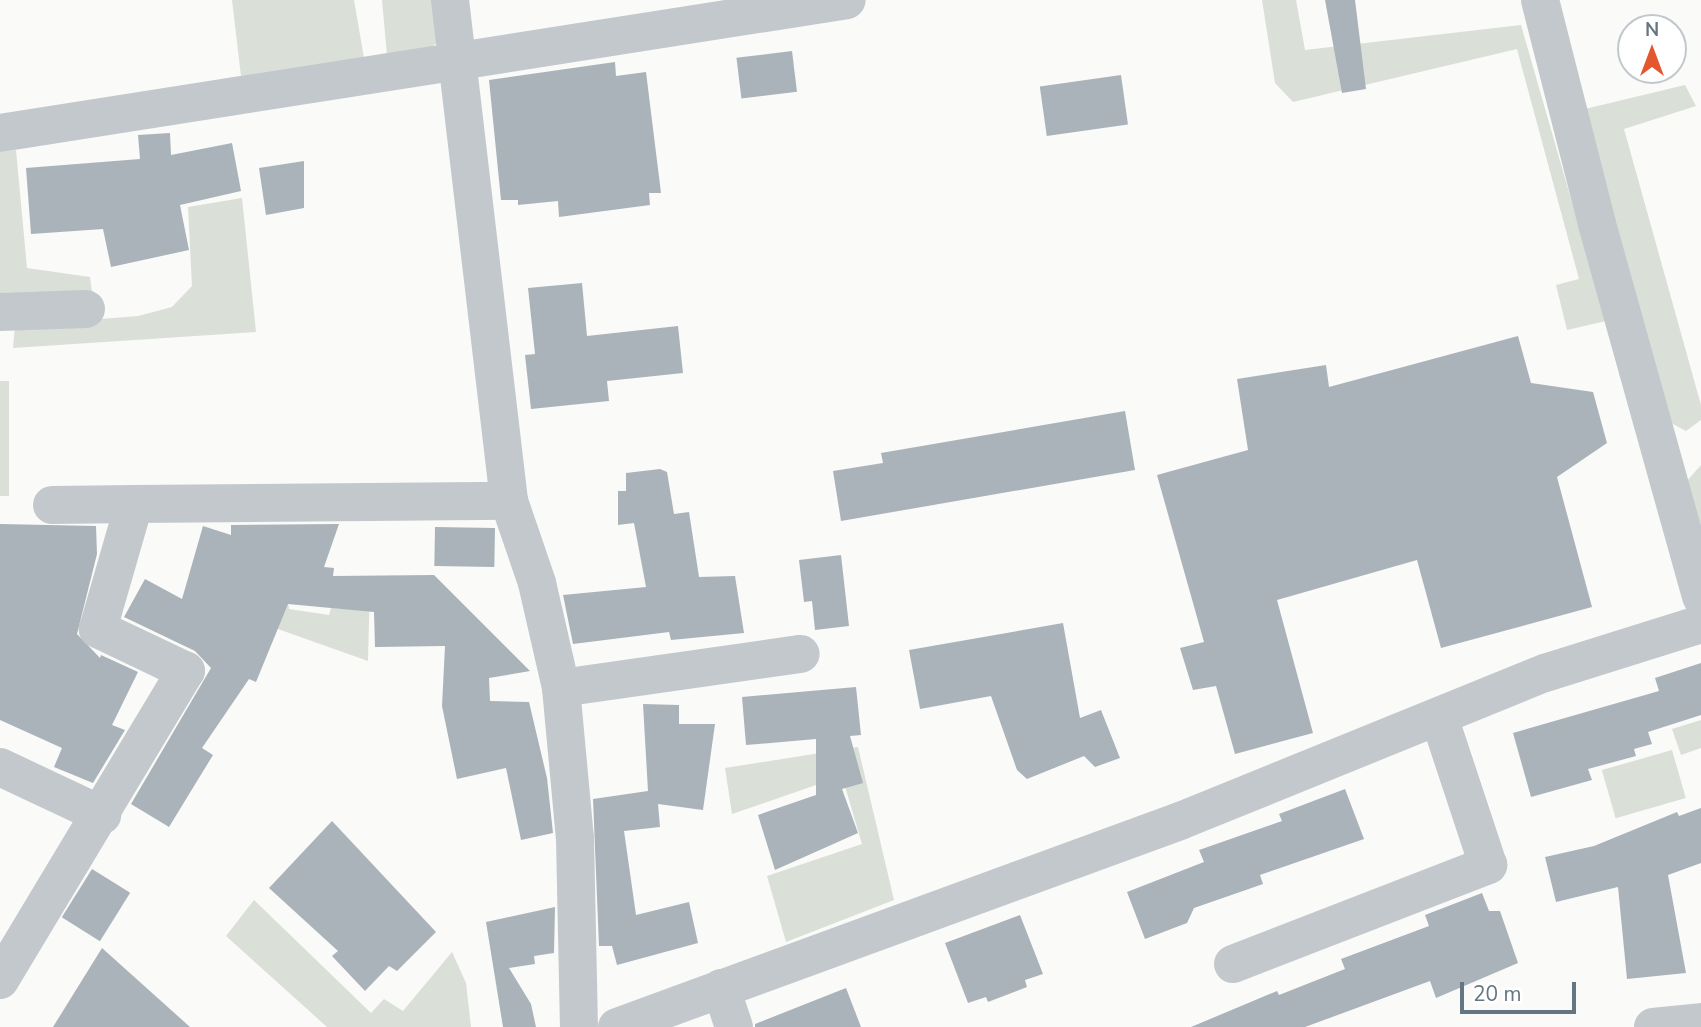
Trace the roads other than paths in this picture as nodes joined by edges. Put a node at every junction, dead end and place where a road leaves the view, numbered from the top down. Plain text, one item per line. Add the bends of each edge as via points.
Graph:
1 (450, 0) edge
2 (846, 0) edge
3 (1540, 0) edge
4 (456, 60) junction
5 (0, 133) edge
6 (86, 309) dead end
7 (0, 312) edge
8 (509, 501) junction
9 (134, 504) junction
10 (52, 505) dead end
11 (1701, 597) edge
12 (1701, 624) edge
13 (801, 654) dead end
14 (561, 688) junction
15 (1439, 717) junction
16 (0, 767) edge
17 (102, 815) junction
18 (1233, 964) dead end
19 (0, 980) edge
20 (720, 988) junction
21 (1701, 1022) edge
22 (579, 1027) edge
23 (617, 1027) edge
24 (734, 1027) edge
25 (1653, 1027) edge

1 - 4 street
2 - 4 street
3 - 11 street
4 - 5 street
4 - 8 street
6 - 7 street
8 - 9 street
8 - 14 street via 537,583
9 - 10 street
9 - 17 street via 99,629 186,671
12 - 15 street via 1545,673
13 - 14 street
14 - 22 street via 575,838
15 - 18 street via 1488,865
15 - 20 street via 1180,821
16 - 17 street
17 - 19 street
20 - 23 street
20 - 24 street
21 - 25 street

